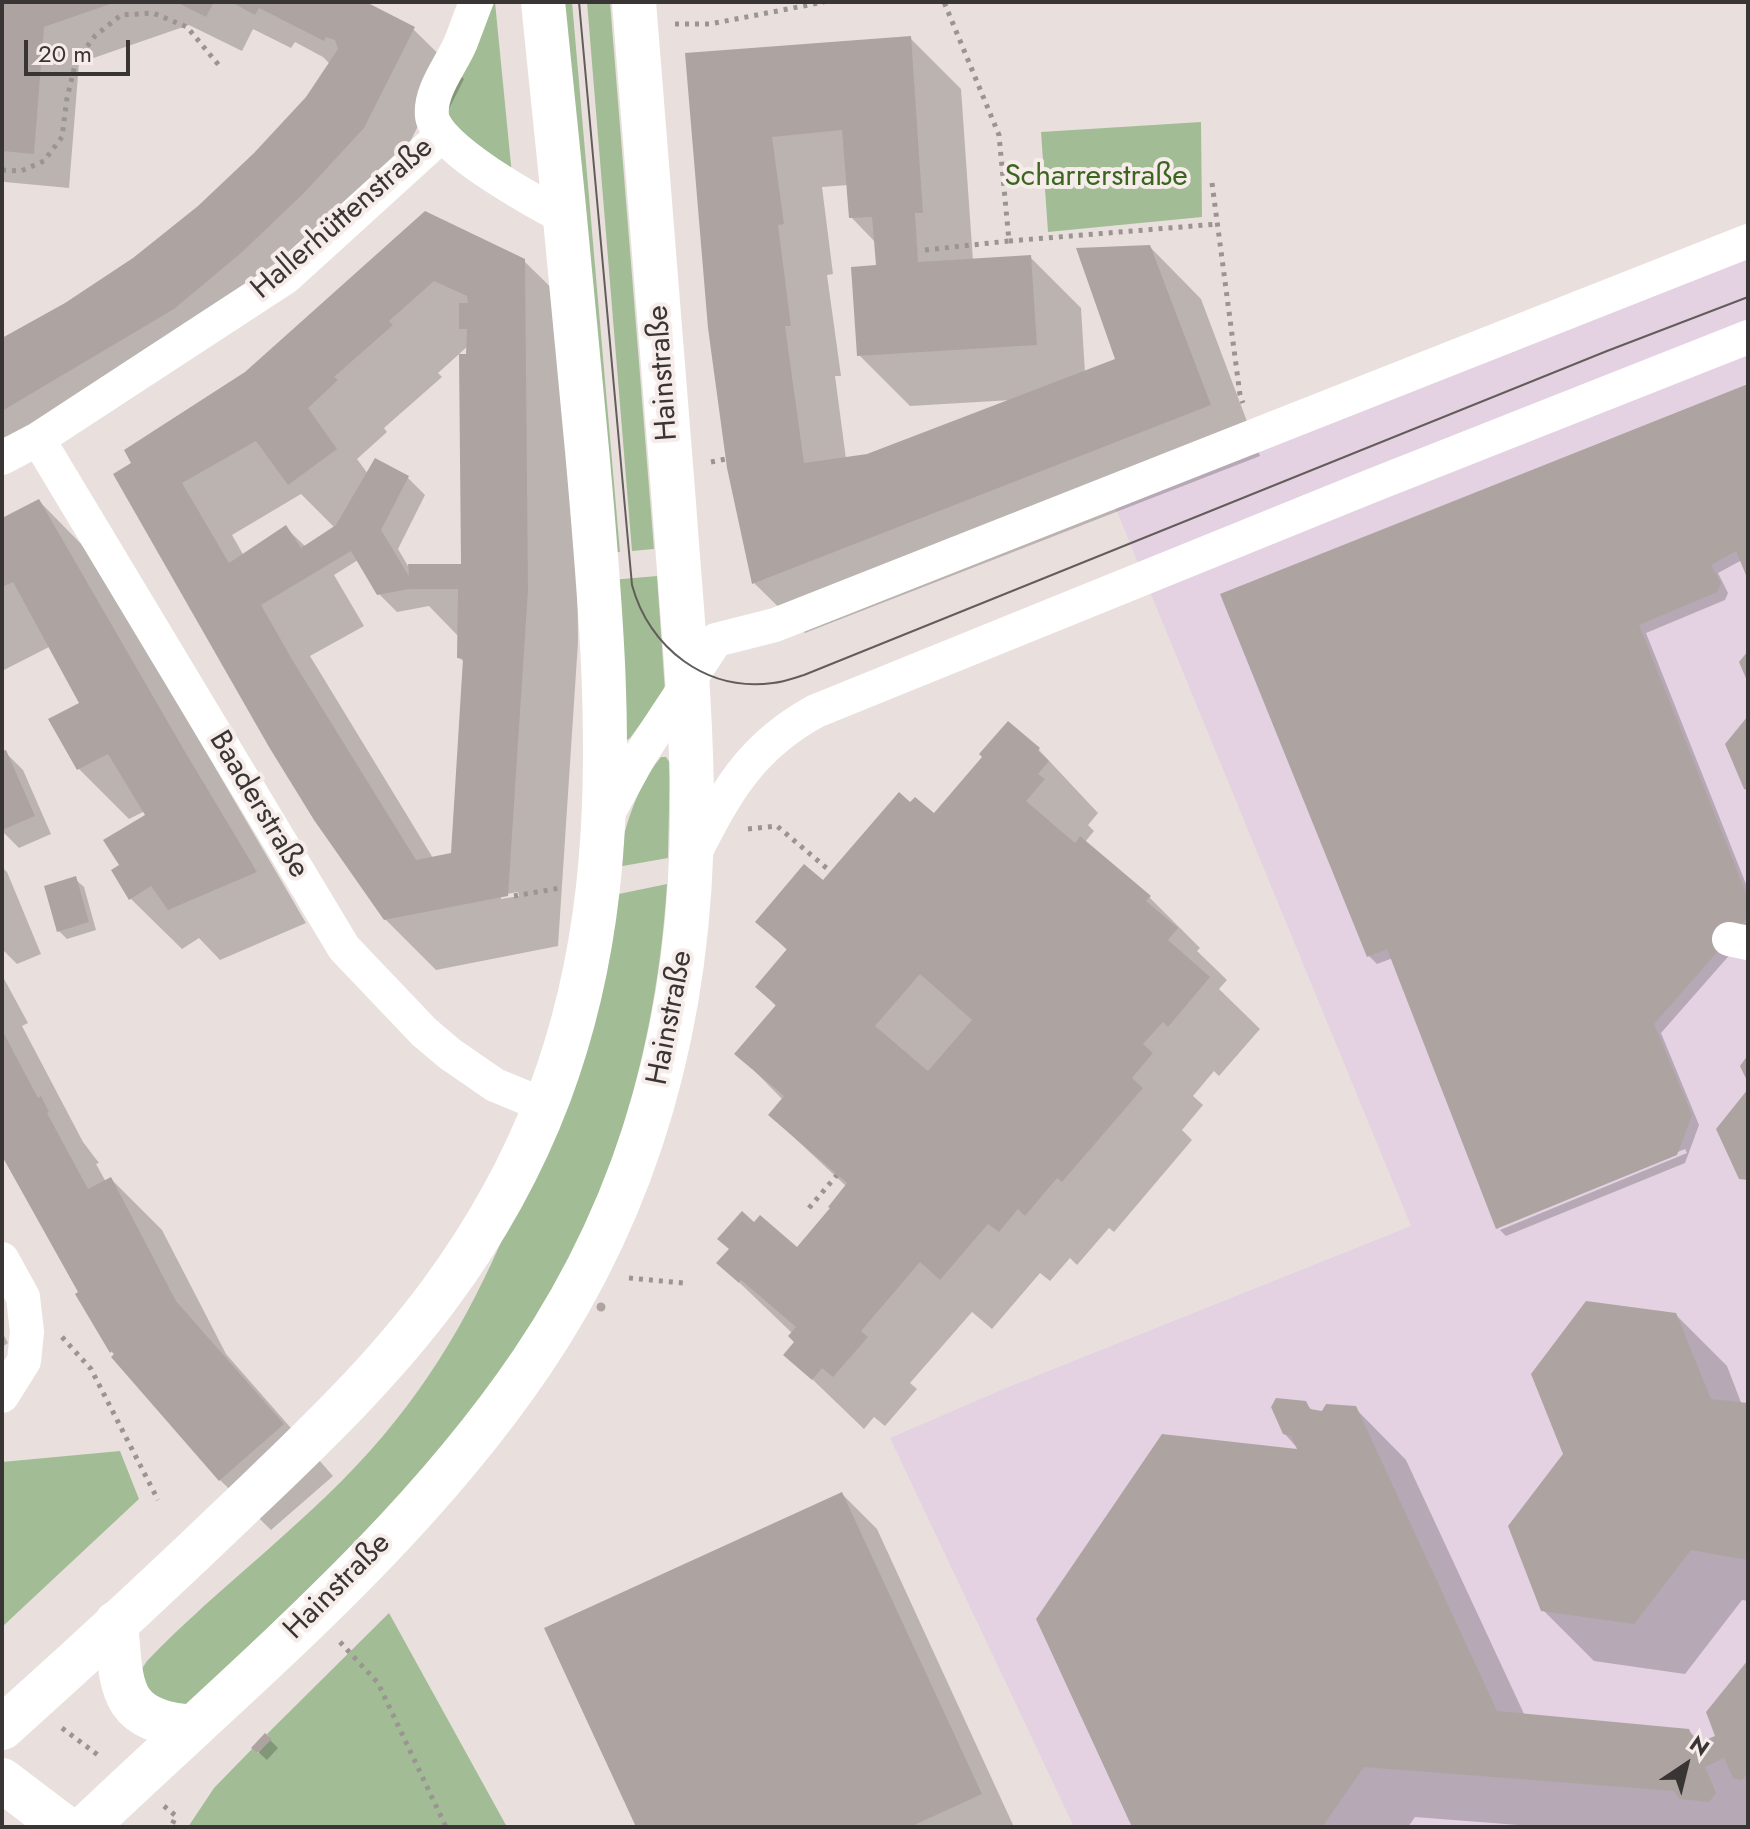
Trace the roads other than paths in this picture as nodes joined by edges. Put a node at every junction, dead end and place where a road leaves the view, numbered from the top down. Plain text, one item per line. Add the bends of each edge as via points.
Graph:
1 (476, 2) edge
2 (543, 2) edge
3 (648, 13) edge
4 (441, 136) junction
5 (565, 217) junction
6 (1748, 241) edge
7 (1748, 337) edge
8 (38, 439) junction
9 (2, 458) edge
10 (699, 632) junction
11 (687, 686) junction
12 (604, 821) junction
13 (691, 861) junction
14 (546, 1106) junction
15 (2, 1259) edge
16 (2, 1396) edge
17 (116, 1623) junction
18 (193, 1727) junction
19 (2, 1728) edge
20 (2, 1780) edge
21 (64, 1827) edge
22 (86, 1827) edge

1 - 4 street, Hallerhüttenstraße via 436,93 431,117
2 - 5 main road
3 - 10 main road, Hainstraße
4 - 5 street via 529,199
4 - 8 street, Hallerhüttenstraße via 286,277
5 - 12 main road via 600,613
6 - 10 street via 775,625
7 - 13 street via 816,711 774,737 743,769
8 - 9 street, Hallerhüttenstraße
8 - 14 street, Baaderstraße via 352,958 450,1054 495,1085
10 - 11 main road, Hainstraße
11 - 12 street
11 - 13 main road, Hainstraße
12 - 14 main road via 588,965
13 - 18 main road, Hainstraße via 682,972 654,1103 620,1199 572,1299 511,1392 429,1494
14 - 17 main road via 491,1215 416,1324 320,1430
15 - 16 street via 23,1297 27,1332 24,1361
17 - 18 main road via 125,1692 138,1710 160,1723
17 - 19 main road
18 - 22 main road, Hainstraße
20 - 21 main road

